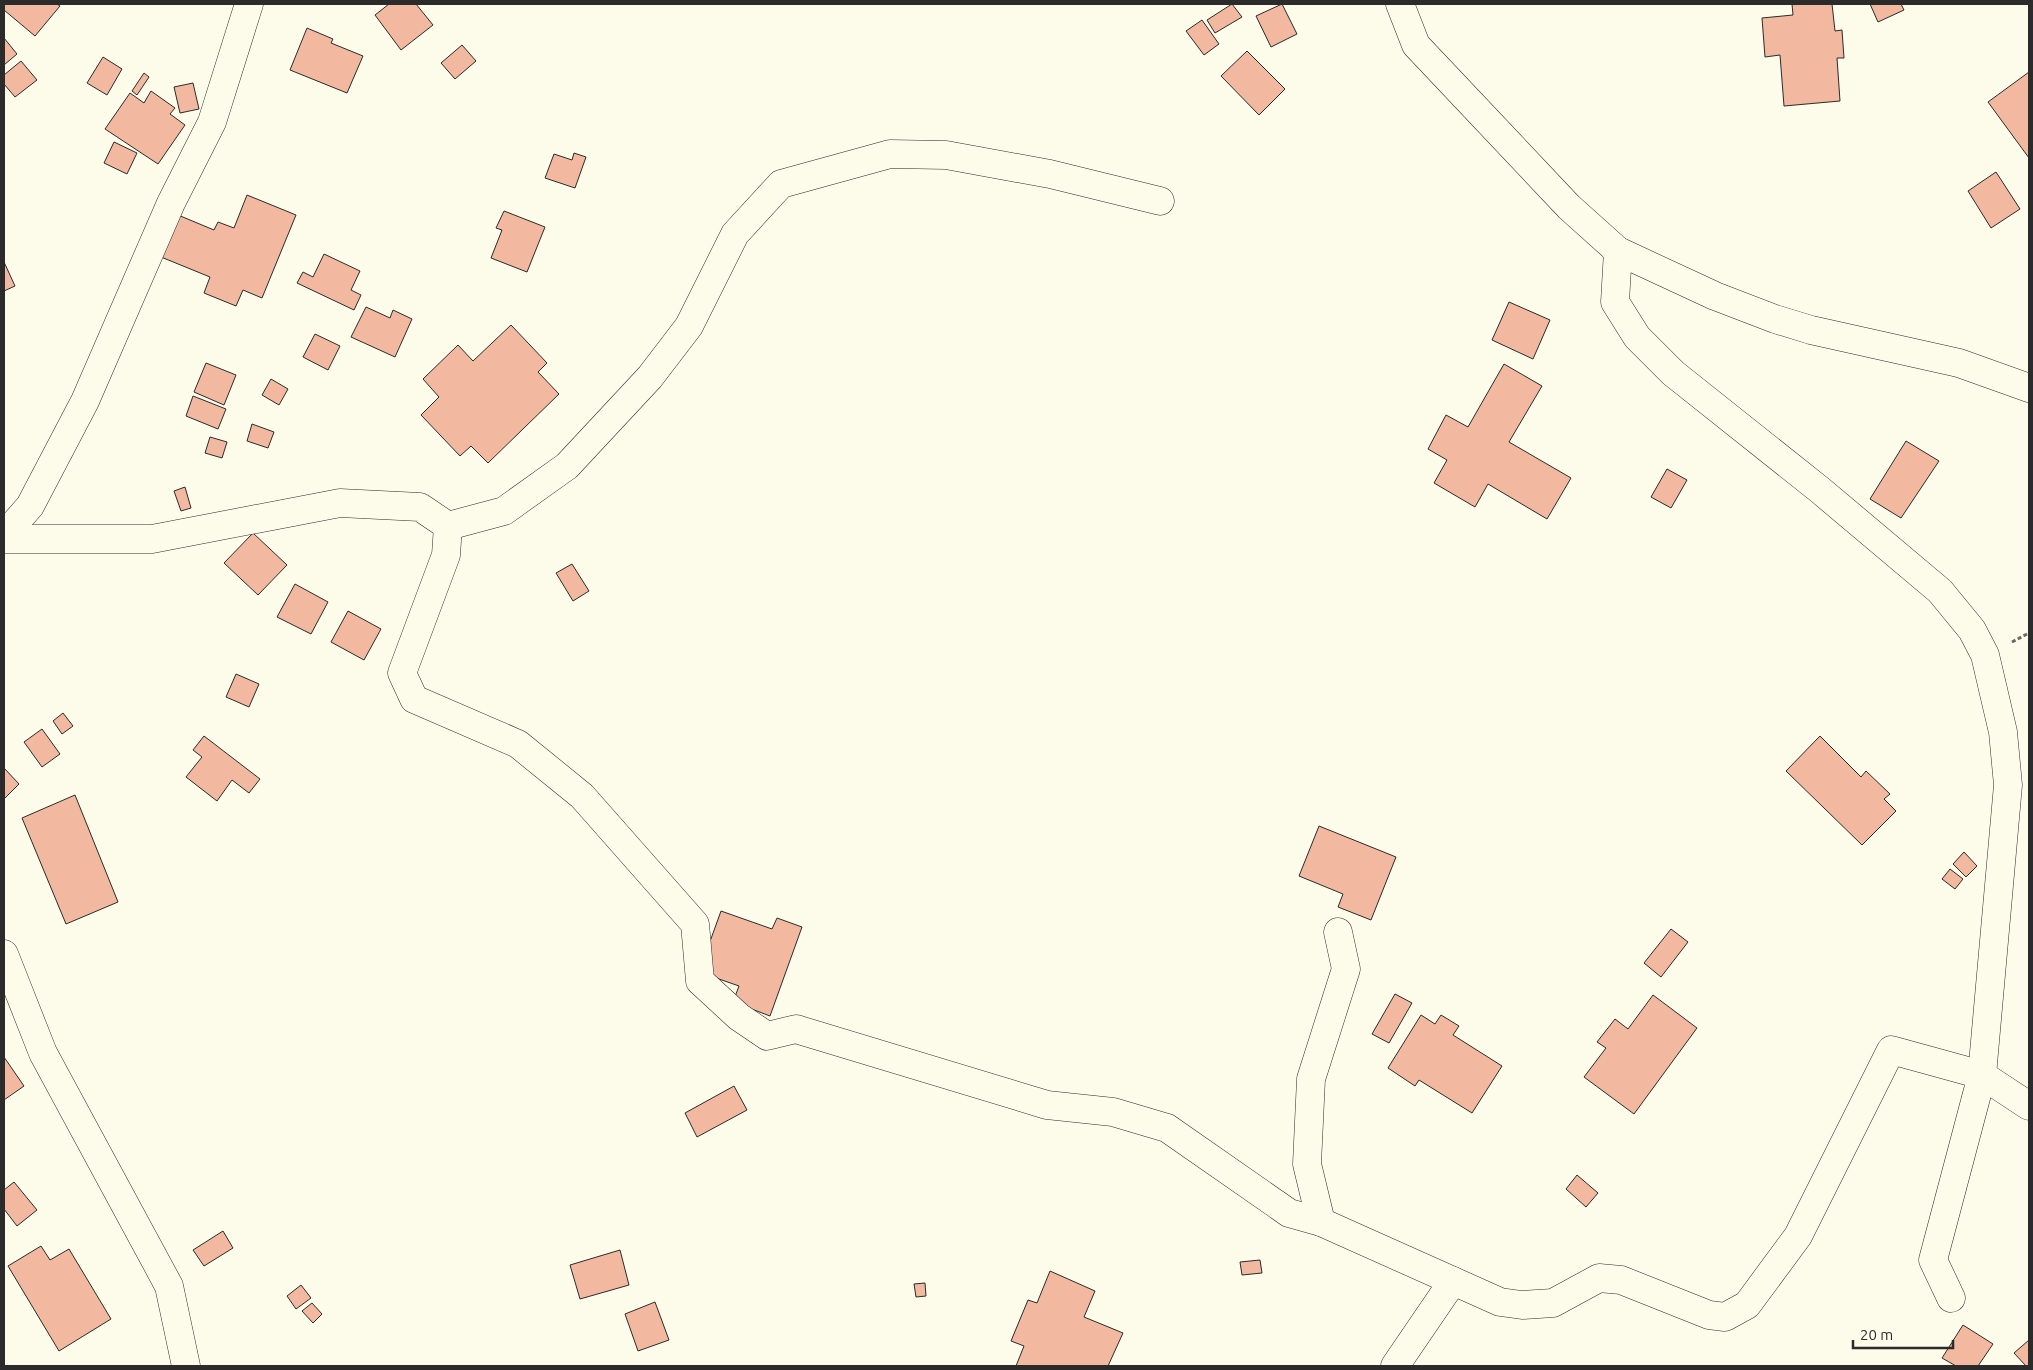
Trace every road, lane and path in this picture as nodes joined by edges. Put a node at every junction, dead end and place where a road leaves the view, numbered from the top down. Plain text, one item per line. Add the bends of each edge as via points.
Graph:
1 (249, 4) edge
2 (1400, 4) edge
3 (1160, 201) dead end
4 (1618, 251) junction
5 (2029, 388) edge
6 (448, 526) junction
7 (4, 531) edge
8 (4, 538) edge
9 (1338, 932) dead end
10 (4, 954) edge
11 (1982, 1075) junction
12 (2029, 1106) edge
13 (1321, 1222) junction
14 (1453, 1281) junction
15 (1951, 1298) dead end
16 (186, 1366) edge
17 (1395, 1366) edge

1 - 7 street via 212,122 171,203 85,401 30,506
2 - 4 street via 1416,45 1422,52 1569,207
3 - 6 street via 1050,174 946,155 890,154 781,184 735,234 689,326 656,370 567,466 504,511
4 - 5 street via 1775,319 1810,330 1959,363
4 - 11 street via 1615,302 1637,337 1673,373 1940,591 1972,630 1985,655 2003,732 2008,785
6 - 8 street via 420,506 340,503 152,539
6 - 13 street via 446,555 402,673 414,699 518,744 582,796 695,924 700,980 739,1018 767,1036 796,1029 1047,1105 1113,1112 1167,1128 1289,1213
9 - 13 street via 1346,970 1311,1079 1307,1164
10 - 16 street via 43,1053 169,1286
11 - 12 street
11 - 14 street via 1891,1050 1798,1236 1747,1305 1725,1317 1709,1315 1621,1280 1599,1278 1553,1302 1522,1305 1500,1302
11 - 15 street via 1933,1260
13 - 14 street
14 - 17 street

